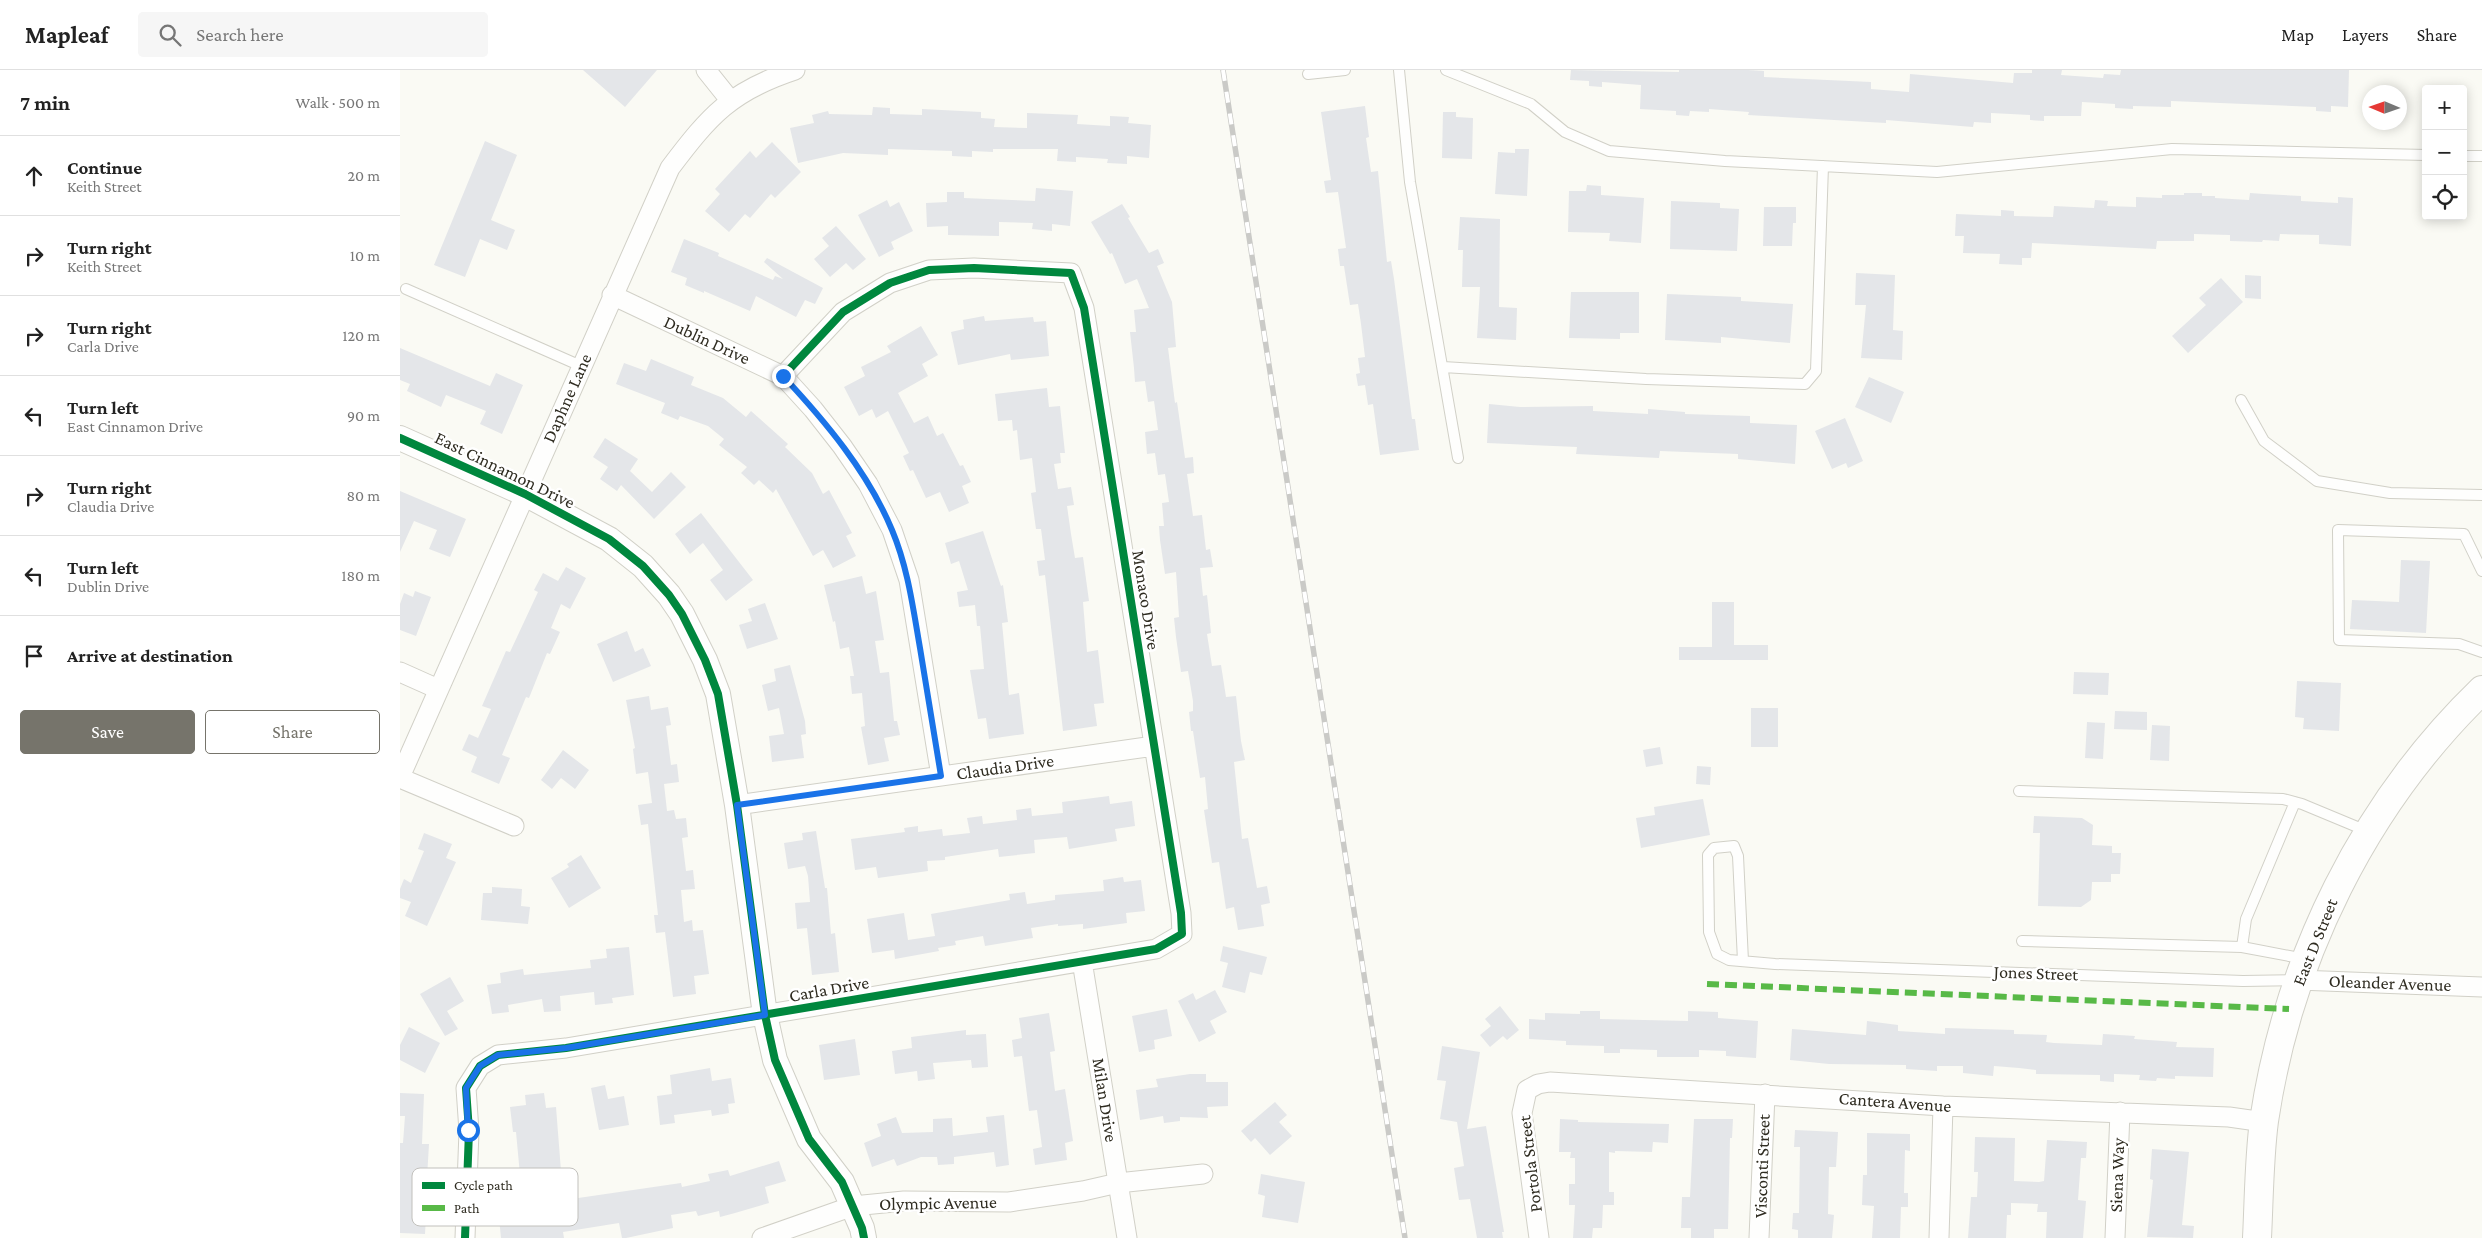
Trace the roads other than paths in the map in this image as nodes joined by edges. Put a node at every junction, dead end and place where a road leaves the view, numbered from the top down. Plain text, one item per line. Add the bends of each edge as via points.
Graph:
1 (706, 70) edge
2 (795, 70) edge
3 (1345, 70) edge
4 (1399, 70) edge
5 (1446, 70) edge
6 (1308, 74) dead end
7 (730, 100) junction
8 (2422, 155) edge
9 (2467, 156) edge
10 (2482, 156) edge
11 (1824, 166) junction
12 (406, 288) dead end
13 (612, 295) junction
14 (581, 366) junction
15 (1443, 368) junction
16 (783, 376) junction
17 (2241, 400) dead end
18 (400, 438) edge
19 (1458, 458) dead end
20 (525, 494) junction
21 (2482, 495) edge
22 (2482, 571) edge
23 (2482, 652) edge
24 (400, 672) edge
25 (438, 688) junction
26 (2482, 690) edge
27 (1154, 746) junction
28 (941, 776) junction
29 (400, 778) edge
30 (2019, 791) dead end
31 (2295, 802) junction
32 (737, 805) junction
33 (514, 826) dead end
34 (2368, 832) junction
35 (1182, 934) joint
36 (2022, 941) dead end
37 (2242, 948) junction
38 (1743, 961) junction
39 (1082, 962) junction
40 (2303, 969) junction
41 (2482, 987) edge
42 (765, 1015) junction
43 (1527, 1090) joint
44 (1765, 1094) junction
45 (1944, 1106) junction
46 (2120, 1112) junction
47 (2264, 1122) junction
48 (467, 1168) edge
49 (1203, 1174) dead end
50 (1118, 1183) junction
51 (853, 1206) junction
52 (762, 1238) edge
53 (864, 1238) edge
54 (1127, 1238) edge
55 (1539, 1238) edge
56 (1759, 1238) edge
57 (1938, 1238) edge
58 (2115, 1238) edge
59 (2257, 1238) edge

1 - 7 street
2 - 7 street, Daphne Lane via 769,79
3 - 6 lane
4 - 15 lane via 1410,182
5 - 11 lane via 1531,104 1565,132 1609,151
7 - 13 street, Daphne Lane via 698,130 670,168
8 - 11 lane via 2172,149 1937,172
9 - 10 lane
11 - 15 lane via 1816,371 1805,384
12 - 14 lane
13 - 14 street, Daphne Lane
13 - 16 street, Dublin Drive
14 - 20 street, Daphne Lane
15 - 19 lane
16 - 27 street, Monaco Drive via 843,312 890,283 930,270 974,268 1071,273 1084,308
16 - 28 street, Dublin Drive via 814,408 842,446 868,484 892,530 909,580
17 - 21 lane via 2264,441 2317,481 2390,493
18 - 20 street, East Cinnamon Drive
20 - 25 street, Daphne Lane
20 - 32 street, East Cinnamon Drive via 609,539 643,566 682,614 718,694
22 - 23 lane via 2464,534 2338,530 2339,640 2460,644
24 - 25 street
25 - 29 street, Daphne Lane
26 - 34 main road, East D Street via 2429,747
27 - 28 street, Claudia Drive
27 - 35 street, Monaco Drive
28 - 32 street, Claudia Drive
29 - 33 street
30 - 31 lane via 2283,799
31 - 34 lane
31 - 37 lane via 2246,919
32 - 42 street, East Cinnamon Drive
34 - 40 main road, East D Street via 2334,894
35 - 39 street, Carla Drive via 1156,949
36 - 37 lane
37 - 40 lane
38 - 38 lane, Jones Street via 1717,954 1712,945 1708,855 1714,848 1734,846 1738,856
38 - 40 lane, Jones Street via 2243,981
39 - 42 street, Carla Drive
39 - 50 street, Milan Drive
40 - 41 street, Oleander Avenue
40 - 47 main road, East D Street via 2274,1071
42 - 48 street, Carla Drive via 566,1048 498,1055 480,1066 466,1088
42 - 51 street, East Cinnamon Drive via 775,1060 809,1139 842,1182
43 - 44 street, Cantera Avenue via 1550,1082
43 - 55 street, Portola Street via 1522,1113
44 - 45 street, Cantera Avenue
44 - 56 street, Visconti Street
45 - 46 street, Cantera Avenue
45 - 57 street
46 - 47 street, Cantera Avenue via 2229,1117
46 - 58 street, Siena Way
47 - 59 main road, East D Street
49 - 50 street, Olympic Avenue
50 - 51 street, Olympic Avenue via 1009,1202 904,1201
50 - 54 street, Milan Drive
51 - 52 street, Olympic Avenue
51 - 53 street, East Cinnamon Drive

